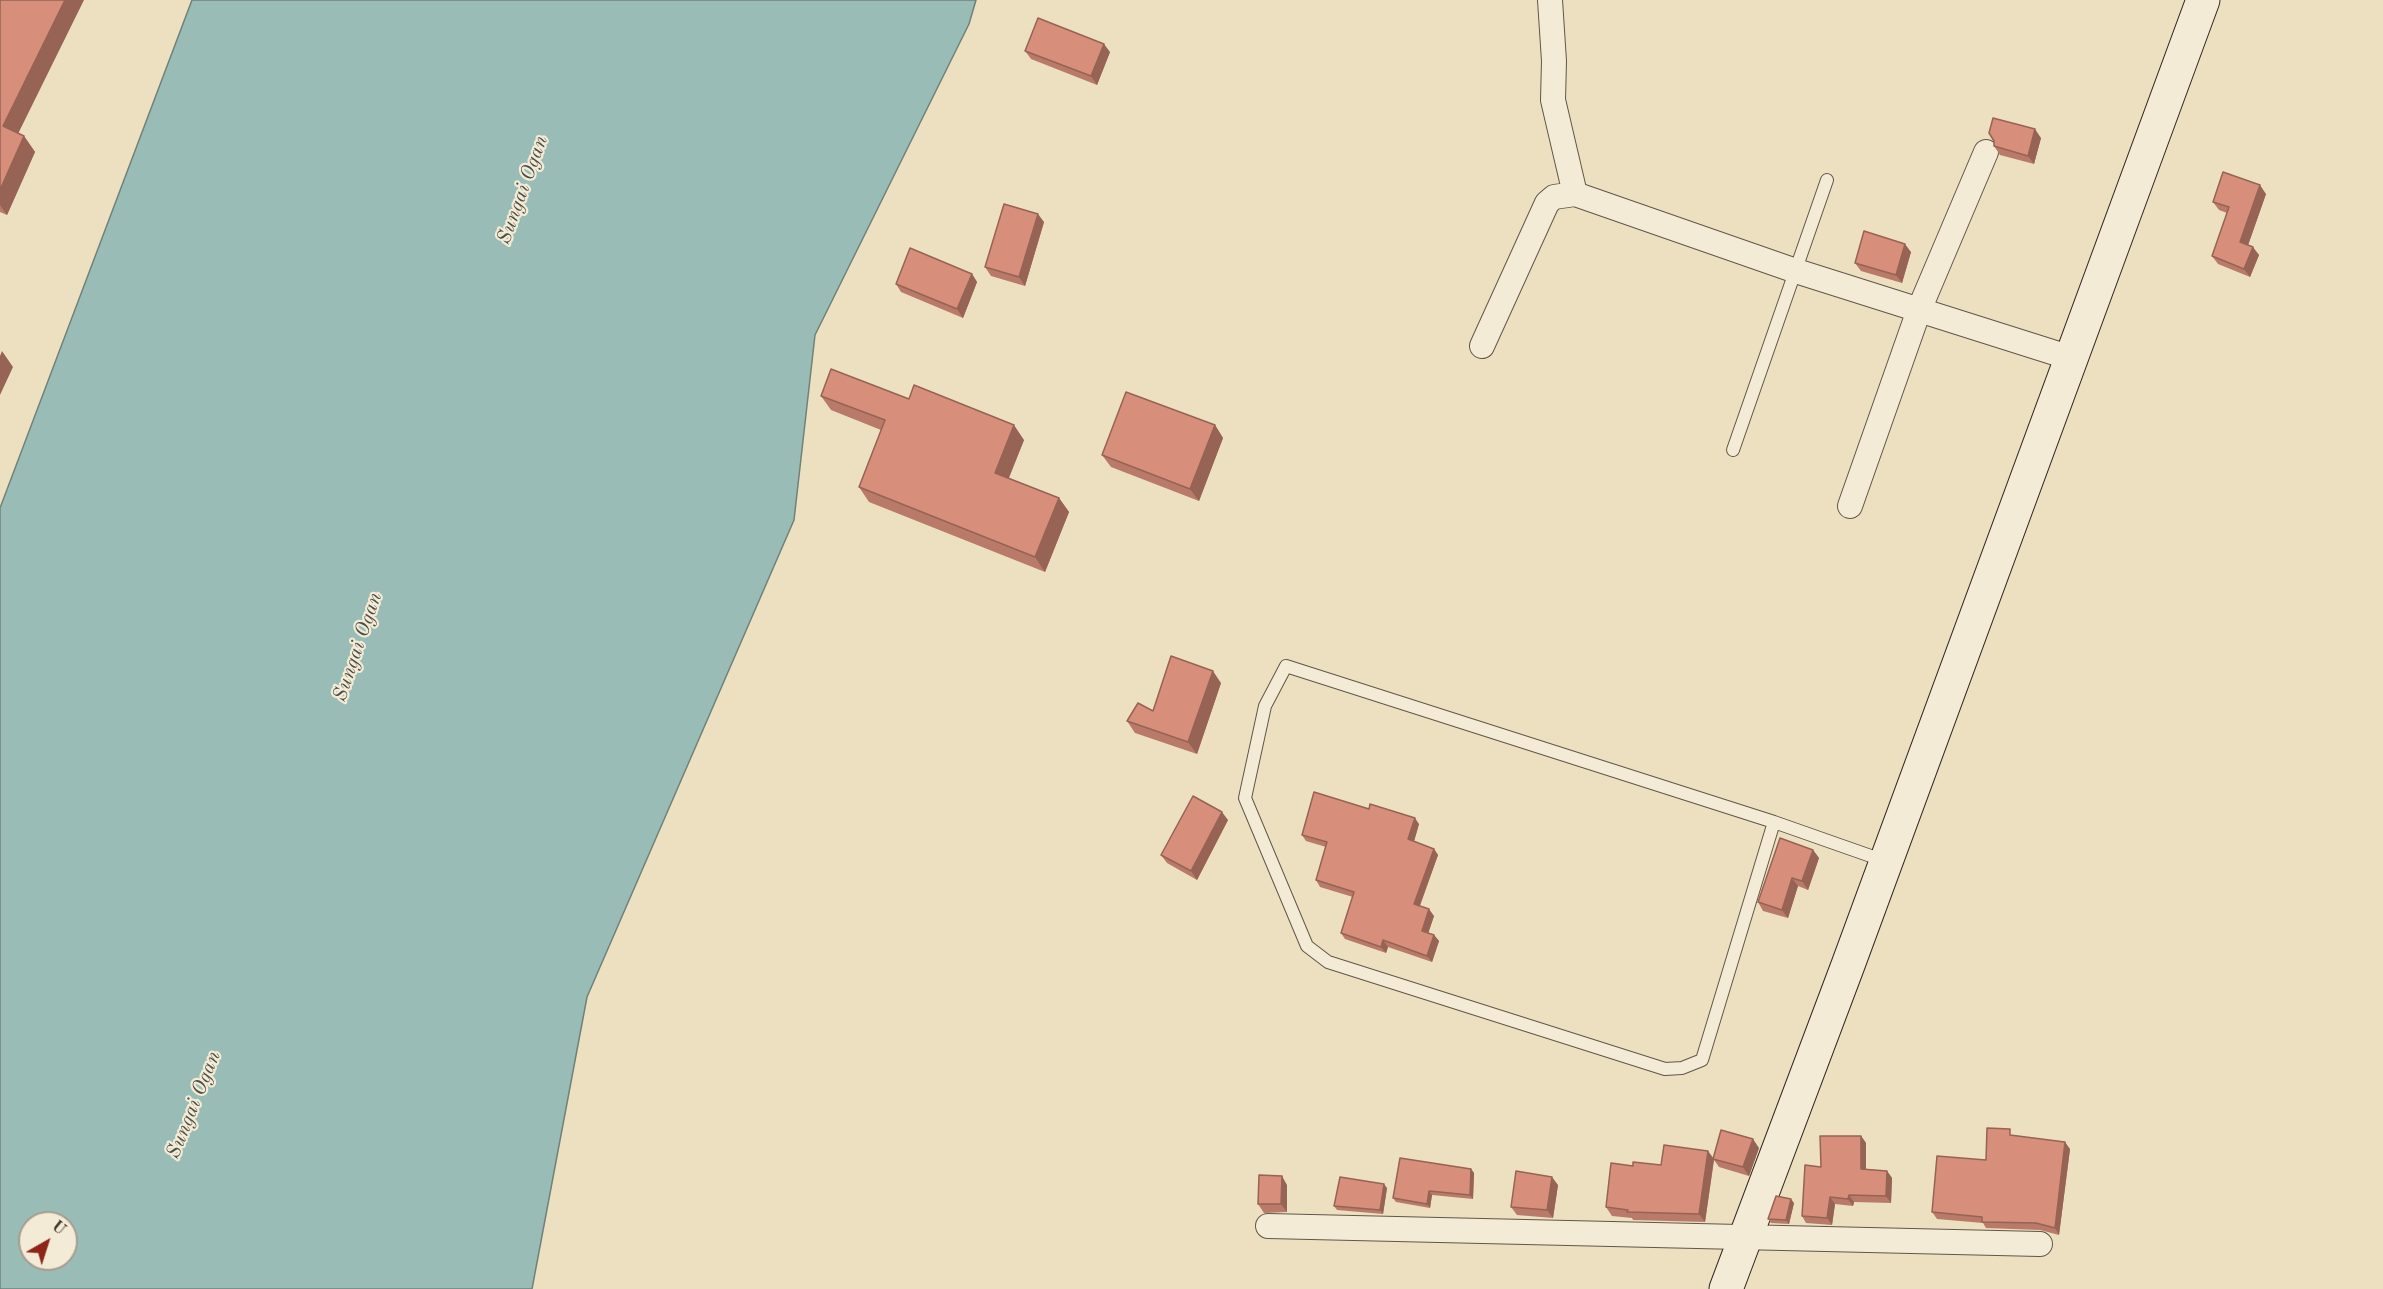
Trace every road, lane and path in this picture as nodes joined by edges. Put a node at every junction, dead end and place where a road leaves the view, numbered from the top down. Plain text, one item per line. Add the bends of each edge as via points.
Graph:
1 (1550, 0) edge
2 (2203, 0) edge
3 (1986, 152) dead end
4 (1827, 180) dead end
5 (1575, 194) junction
6 (1796, 271) junction
7 (1919, 310) junction
8 (1482, 346) dead end
9 (2072, 358) junction
10 (1733, 450) dead end
11 (1850, 506) dead end
12 (1774, 822) junction
13 (1886, 862) junction
14 (1268, 1226) dead end
15 (1748, 1236) junction
16 (2040, 1244) dead end
17 (1726, 1289) edge

1 - 5 street via 1553,100
2 - 9 street
3 - 7 street
4 - 6 lane
5 - 6 street
5 - 8 street via 1554,197 1544,208
6 - 7 street
6 - 10 lane
7 - 9 street
7 - 11 street
9 - 13 street
12 - 12 lane via 1286,666 1265,706 1245,798 1307,946 1328,962 1665,1069 1682,1068 1702,1060
12 - 13 lane
13 - 15 street
14 - 15 street
15 - 16 street
15 - 17 street

